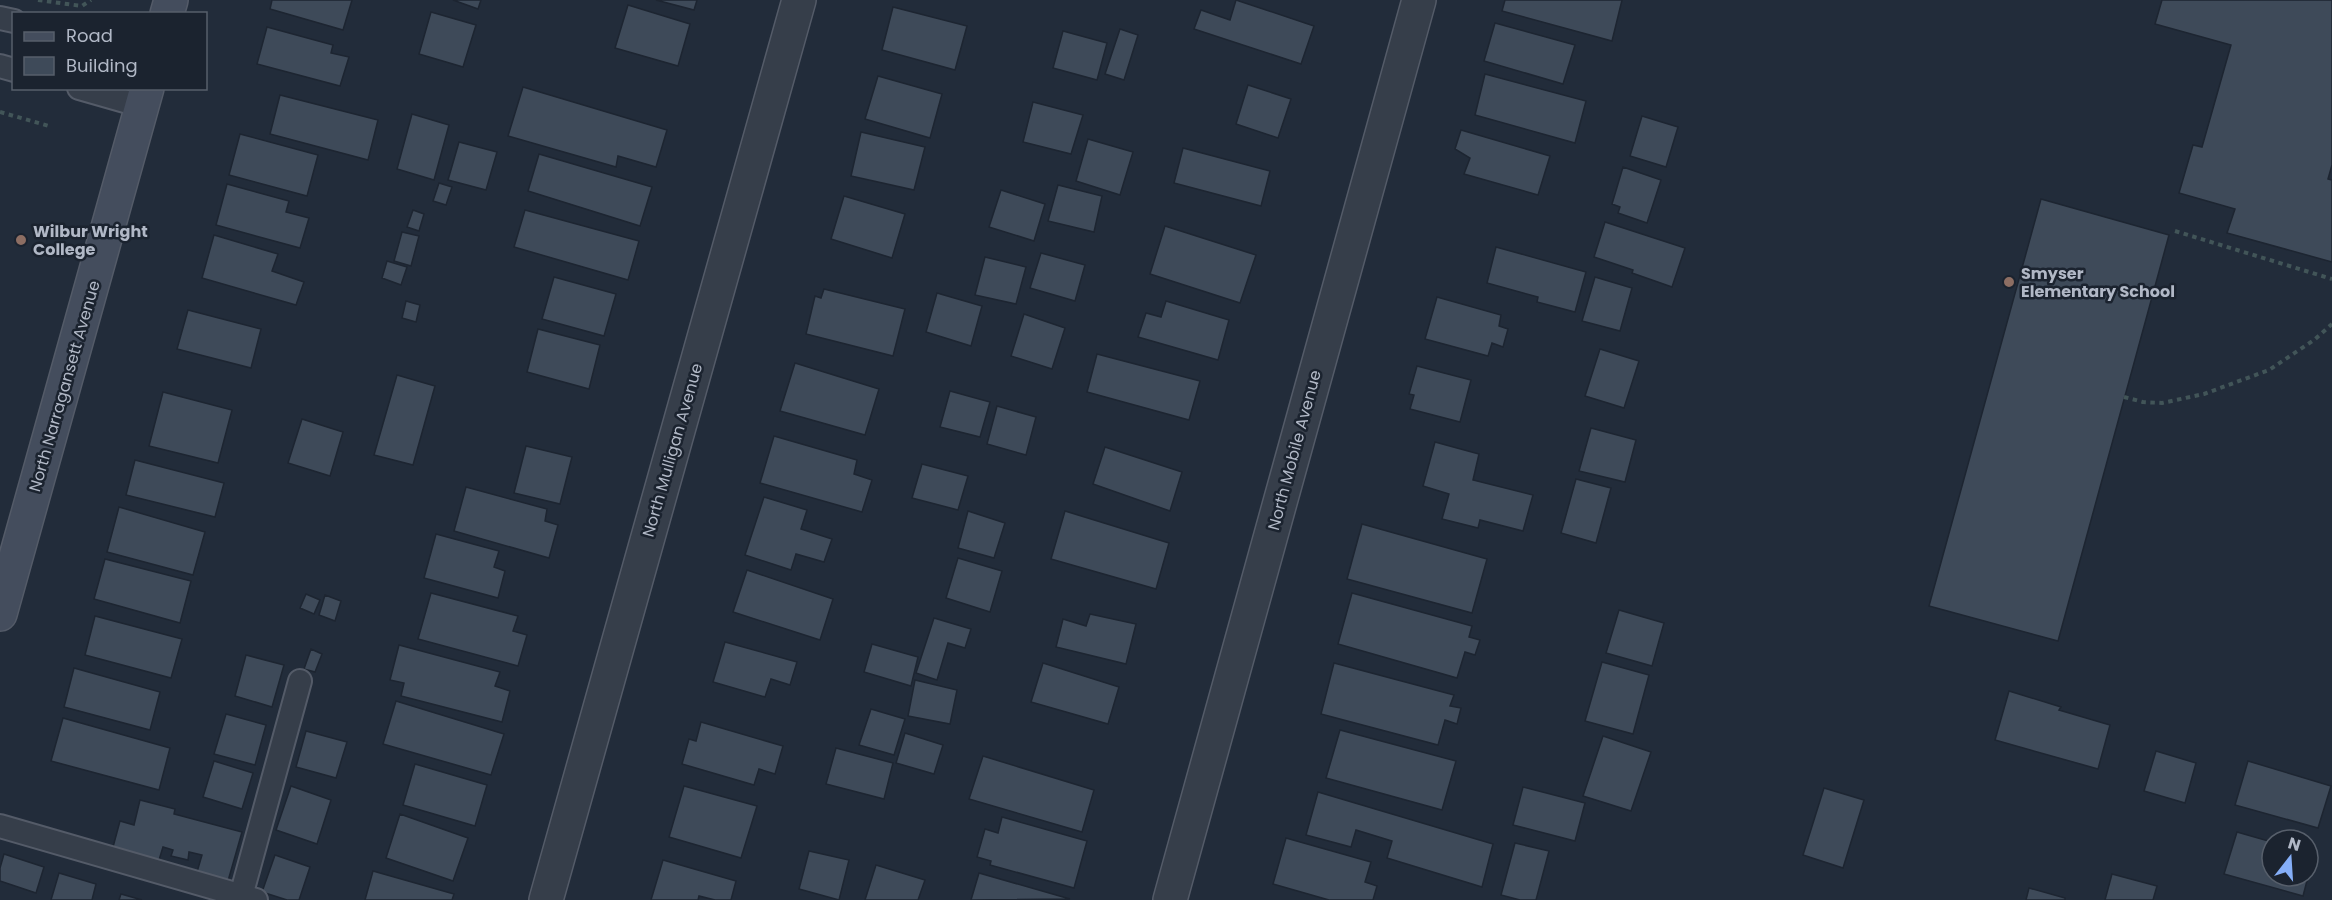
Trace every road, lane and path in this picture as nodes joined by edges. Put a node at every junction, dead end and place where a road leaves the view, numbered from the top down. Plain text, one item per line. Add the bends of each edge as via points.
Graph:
1 (35, 0) edge
2 (91, 0) edge
3 (799, 0) edge
4 (1419, 0) edge
5 (93, 90) edge
6 (144, 97) edge
7 (0, 112) edge
8 (49, 126) dead end
9 (2175, 231) dead end
10 (2332, 279) edge
11 (2332, 324) edge
12 (2124, 397) dead end
13 (0, 614) edge
14 (300, 681) dead end
15 (0, 826) edge
16 (249, 898) edge
17 (546, 900) edge
18 (1170, 900) edge

1 - 2 path via 82,6
3 - 17 street, North Mulligan Avenue
4 - 18 street, North Mobile Avenue
5 - 6 lane
6 - 13 main road, North Narragansett Avenue
7 - 8 path
9 - 10 path
11 - 12 path via 2269,370 2204,394 2162,403
14 - 16 lane
15 - 16 lane

